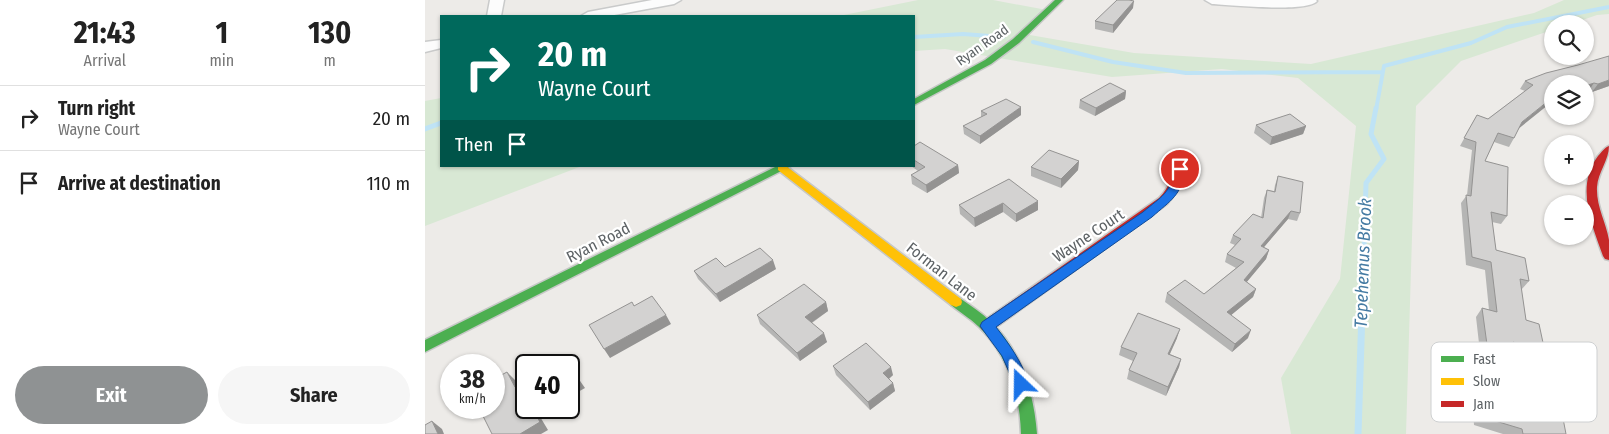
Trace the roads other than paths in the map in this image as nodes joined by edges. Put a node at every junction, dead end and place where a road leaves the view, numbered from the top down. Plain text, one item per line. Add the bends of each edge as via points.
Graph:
1 (497, 0) edge
2 (674, 0) edge
3 (1059, 0) edge
4 (1212, 0) edge
5 (1310, 0) edge
6 (494, 15) edge
7 (593, 15) edge
8 (440, 44) edge
9 (425, 47) edge
10 (915, 101) edge
11 (1609, 149) edge
12 (1178, 153) dead end
13 (784, 167) edge
14 (1609, 256) edge
15 (987, 326) junction
16 (425, 346) edge
17 (1029, 434) edge

1 - 6 street
2 - 7 street
3 - 10 street, Ryan Road via 994,58
4 - 5 street via 1273,4
8 - 9 street
11 - 14 street via 1596,167 1591,193 1595,219
12 - 15 street, Wayne Court via 1178,184 1172,194
13 - 15 street, Forman Lane
13 - 16 street, Ryan Road
15 - 17 street, Forman Lane via 1017,370 1026,397

